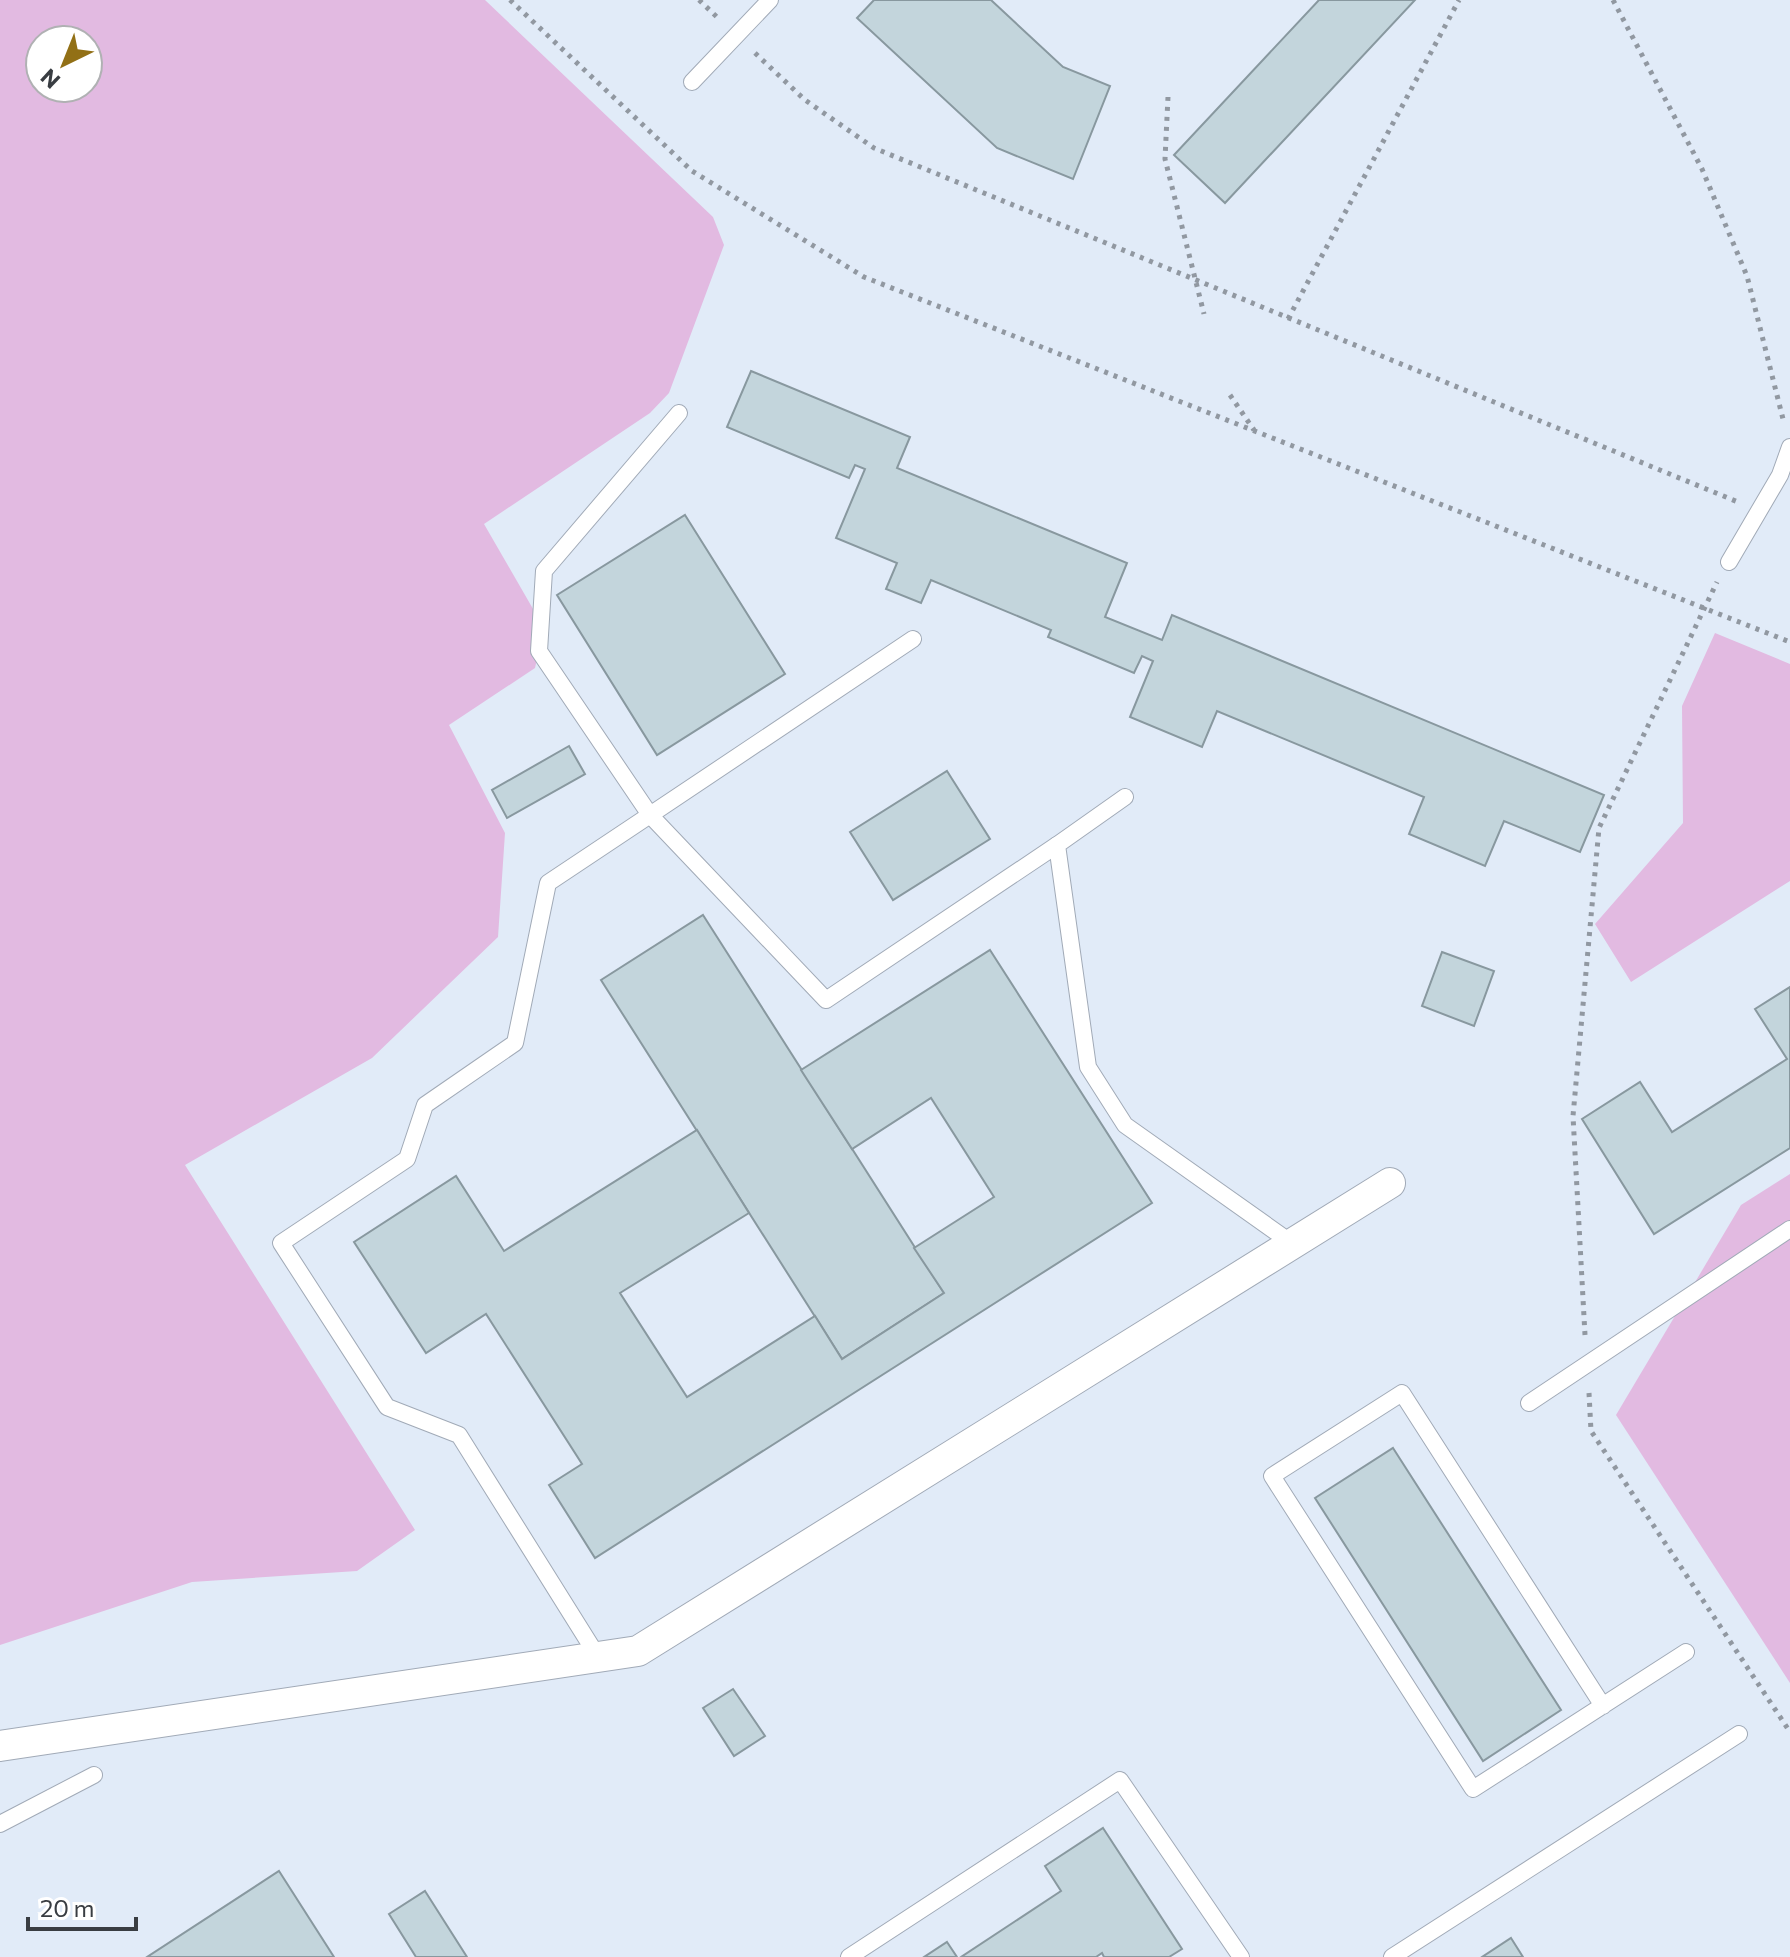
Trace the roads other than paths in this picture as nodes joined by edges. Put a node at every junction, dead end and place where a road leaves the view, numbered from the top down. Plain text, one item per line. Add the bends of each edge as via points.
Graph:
1 (770, 0) edge
2 (692, 82) dead end
3 (679, 413) dead end
4 (1790, 447) edge
5 (1729, 562) road end
6 (913, 639) dead end
7 (1125, 797) dead end
8 (650, 815) junction
9 (1057, 845) junction
10 (1390, 1183) dead end
11 (1790, 1229) edge
12 (1293, 1244) junction
13 (1529, 1403) dead end
14 (1686, 1652) dead end
15 (598, 1657) junction
16 (1603, 1706) junction
17 (1739, 1734) dead end
18 (0, 1746) edge
19 (94, 1775) dead end
20 (0, 1824) edge
21 (1239, 1956) edge
22 (849, 1957) edge
23 (1392, 1957) edge

1 - 2 lane
3 - 8 lane via 544,571 539,651
4 - 5 lane via 1761,511
6 - 8 lane
7 - 9 lane
8 - 9 lane via 826,1000
8 - 15 lane via 548,883 515,1043 425,1105 407,1159 281,1243 387,1407 459,1435
9 - 12 lane via 1088,1067 1125,1125
10 - 12 street
11 - 13 lane
12 - 15 street via 638,1651
14 - 16 lane
15 - 18 street
16 - 16 lane via 1473,1789 1272,1476 1402,1393
17 - 23 lane
19 - 20 lane
21 - 22 lane via 1120,1780

